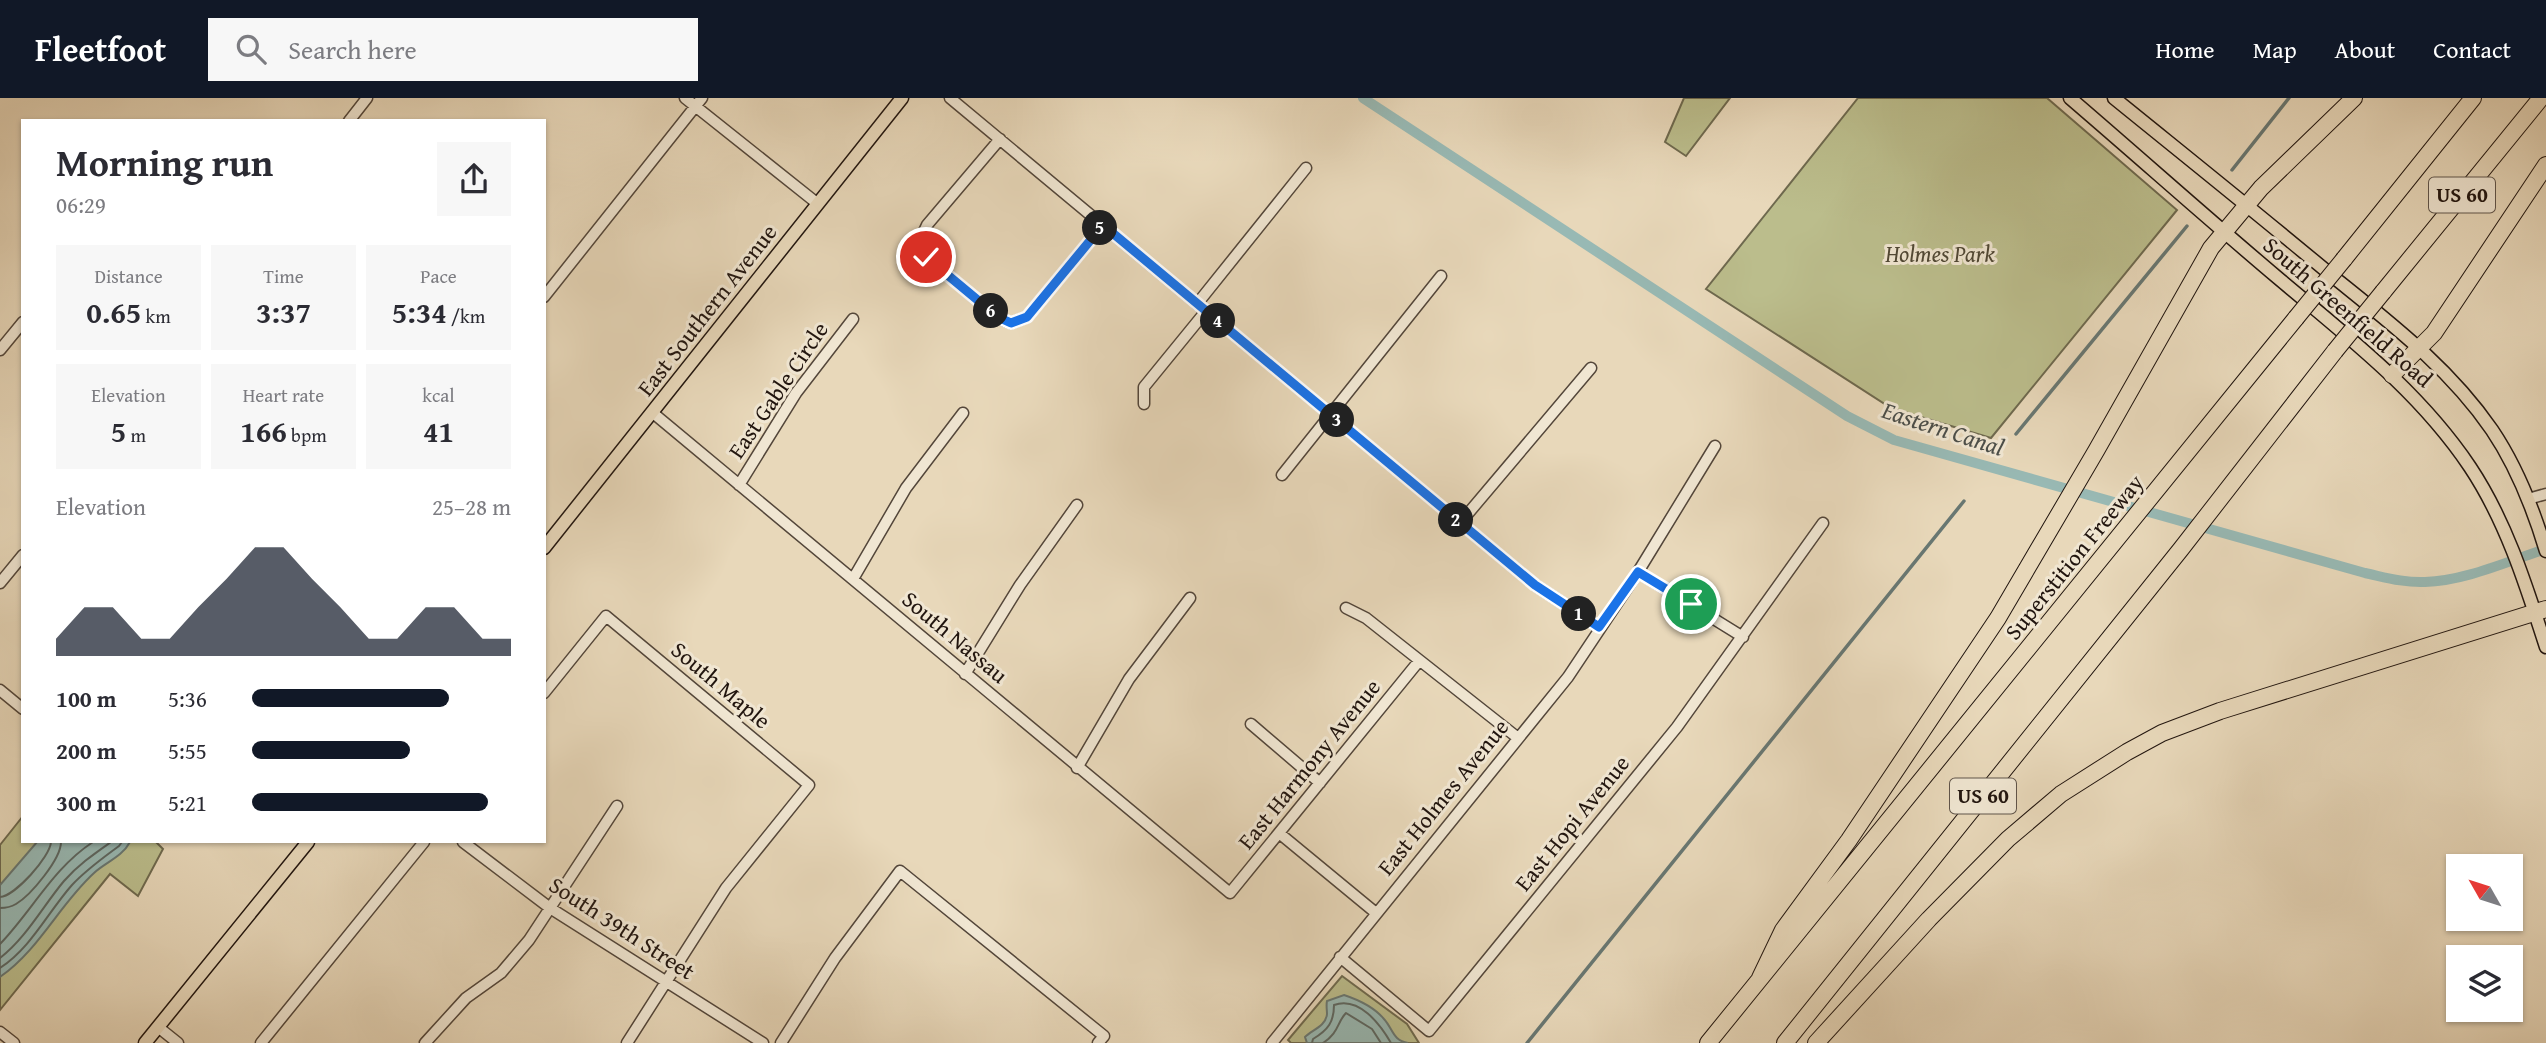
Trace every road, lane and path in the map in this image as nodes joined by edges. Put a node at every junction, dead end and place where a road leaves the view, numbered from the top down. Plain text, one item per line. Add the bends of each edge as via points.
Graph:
1 (367, 98) edge
2 (685, 98) edge
3 (902, 98) edge
4 (950, 98) edge
5 (2070, 98) edge
6 (2114, 98) edge
7 (2354, 98) edge
8 (2473, 98) edge
9 (2541, 98) edge
10 (698, 102) edge
11 (351, 119) edge
12 (1000, 139) junction
13 (2546, 165) edge
14 (1306, 168) dead end
15 (818, 204) junction
16 (2247, 204) junction
17 (1103, 225) junction
18 (2224, 232) junction
19 (1441, 276) dead end
20 (546, 294) edge
21 (1201, 307) junction
22 (853, 319) dead end
23 (21, 324) edge
24 (2420, 348) junction
25 (0, 350) edge
26 (1591, 368) dead end
27 (2392, 374) junction
28 (1144, 404) dead end
29 (653, 413) junction
30 (963, 413) dead end
31 (1330, 415) junction
32 (1715, 446) dead end
33 (1282, 475) dead end
34 (739, 485) junction
35 (2546, 494) edge
36 (2528, 499) junction
37 (1077, 505) dead end
38 (1460, 523) junction
39 (1823, 523) dead end
40 (546, 546) edge
41 (2546, 551) edge
42 (21, 557) edge
43 (1638, 572) junction
44 (853, 579) junction
45 (0, 583) edge
46 (1190, 598) dead end
47 (1346, 608) dead end
48 (2540, 611) edge
49 (1599, 627) junction
50 (1743, 637) junction
51 (2546, 647) edge
52 (1419, 661) junction
53 (965, 674) junction
54 (0, 690) edge
55 (546, 691) edge
56 (21, 707) edge
57 (1251, 724) dead end
58 (1518, 738) junction
59 (1077, 768) junction
60 (1320, 783) junction
61 (617, 806) dead end
62 (1279, 832) junction
63 (307, 843) edge
64 (423, 843) edge
65 (464, 843) edge
66 (1230, 893) joint
67 (551, 908) junction
68 (1376, 913) junction
69 (1340, 957) junction
70 (1760, 978) junction
71 (665, 982) junction
72 (158, 1027) junction
73 (0, 1032) edge
74 (1101, 1040) edge
75 (14, 1043) edge
76 (145, 1043) edge
77 (178, 1043) edge
78 (261, 1043) edge
79 (425, 1043) edge
80 (627, 1043) edge
81 (763, 1043) edge
82 (781, 1043) edge
83 (1272, 1043) edge
84 (1708, 1043) edge
85 (1785, 1043) edge
86 (1816, 1043) edge

1 - 11 street
2 - 10 street
3 - 15 main road, East Southern Avenue
4 - 12 street
5 - 18 main road, South Greenfield Road
6 - 16 main road, South Greenfield Road
7 - 16 highway
8 - 70 highway, Superstition Freeway / US 60, bridge
9 - 85 highway, US 60, bridge
10 - 15 street
10 - 20 street
12 - 17 street
12 - 17 street via 928,225 920,240 926,257 1011,323 1027,317
13 - 24 highway
14 - 21 street
15 - 29 main road, East Southern Avenue
16 - 18 highway
16 - 24 main road, South Greenfield Road
17 - 21 street
18 - 27 main road, South Greenfield Road
18 - 70 highway via 1998,618 1783,930
19 - 31 street
21 - 28 street via 1144,387
21 - 31 street
22 - 34 street, East Gable Circle via 796,393
23 - 25 street
24 - 27 highway
24 - 36 main road, South Greenfield Road via 2492,430
26 - 38 street
27 - 48 main road, South Greenfield Road via 2456,446 2477,479
29 - 34 street, South Nassau
29 - 40 main road, East Southern Avenue
30 - 44 street via 906,488
31 - 33 street
31 - 38 street
32 - 43 street, East Holmes Avenue
34 - 44 street, South Nassau
35 - 36 street
36 - 41 main road, South Greenfield Road
37 - 53 street
38 - 49 street via 1535,585
39 - 50 street, East Hopi Avenue
42 - 45 street
43 - 49 street, East Holmes Avenue
43 - 50 street
44 - 53 street, South Nassau
46 - 59 street via 1129,679
47 - 52 street via 1366,618
48 - 51 main road, South Greenfield Road
48 - 86 highway via 2220,710 2127,752 2061,794 2008,839
49 - 58 street, East Holmes Avenue via 1568,677
50 - 69 street, East Hopi Avenue via 1677,727 1429,1031
52 - 58 street
52 - 60 street, East Harmony Avenue
53 - 59 street, South Nassau
54 - 56 street
55 - 71 street, South Maple via 606,616 809,785 726,888
57 - 60 street
58 - 68 street, East Holmes Avenue
59 - 66 street, South Nassau
60 - 62 street, East Harmony Avenue
61 - 67 street
62 - 66 street, East Harmony Avenue
62 - 68 street
63 - 72 main road
64 - 78 street
65 - 67 street, South 39th Street
67 - 71 street, South 39th Street
67 - 79 street via 501,973 466,998
68 - 69 street, East Holmes Avenue
69 - 83 street, East Holmes Avenue
70 - 84 highway, Superstition Freeway / US 60
71 - 80 street
71 - 81 street, South 39th Street
72 - 76 main road
72 - 77 street
73 - 75 street
74 - 82 street via 900,871 835,958

